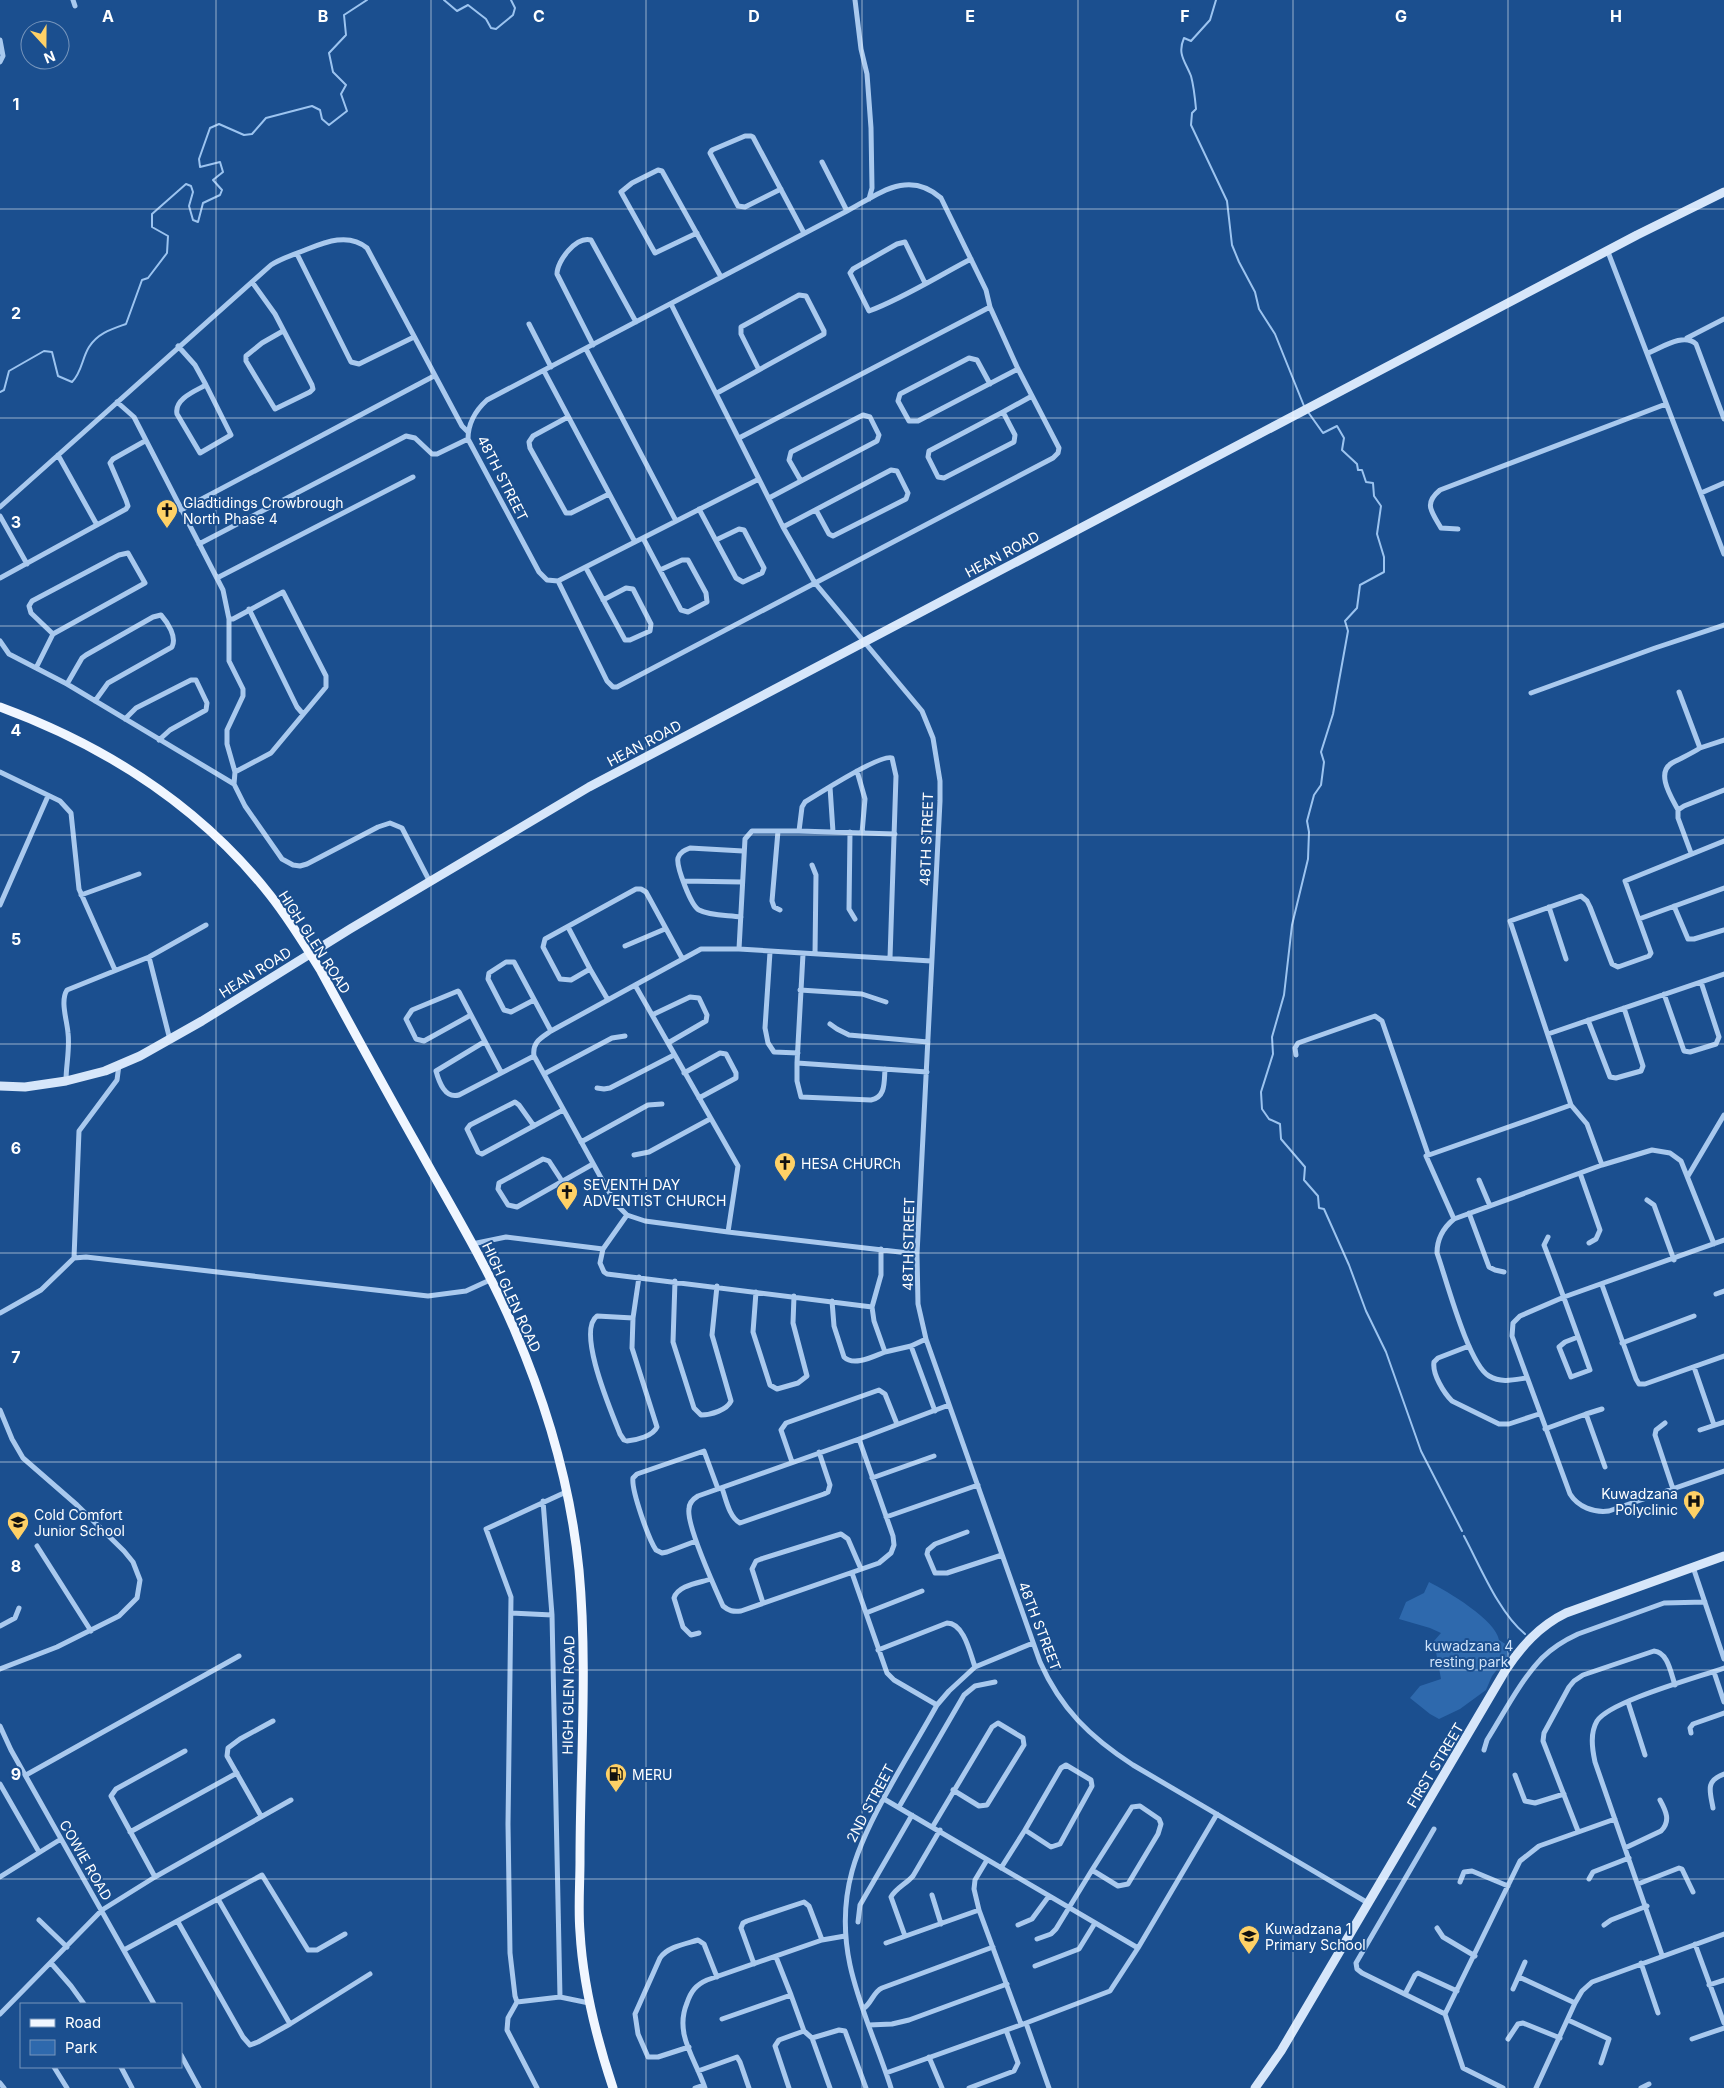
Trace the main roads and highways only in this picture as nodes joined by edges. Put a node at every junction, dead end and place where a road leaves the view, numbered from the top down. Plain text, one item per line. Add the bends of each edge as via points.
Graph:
1 (0, 707) edge
2 (613, 2088) edge

1 - 2 main road, HIGH GLEN ROAD via 81,741 133,771 180,805 264,888 310,954 514,1328 554,1445 576,1546 582,1628 579,1907 589,2003

